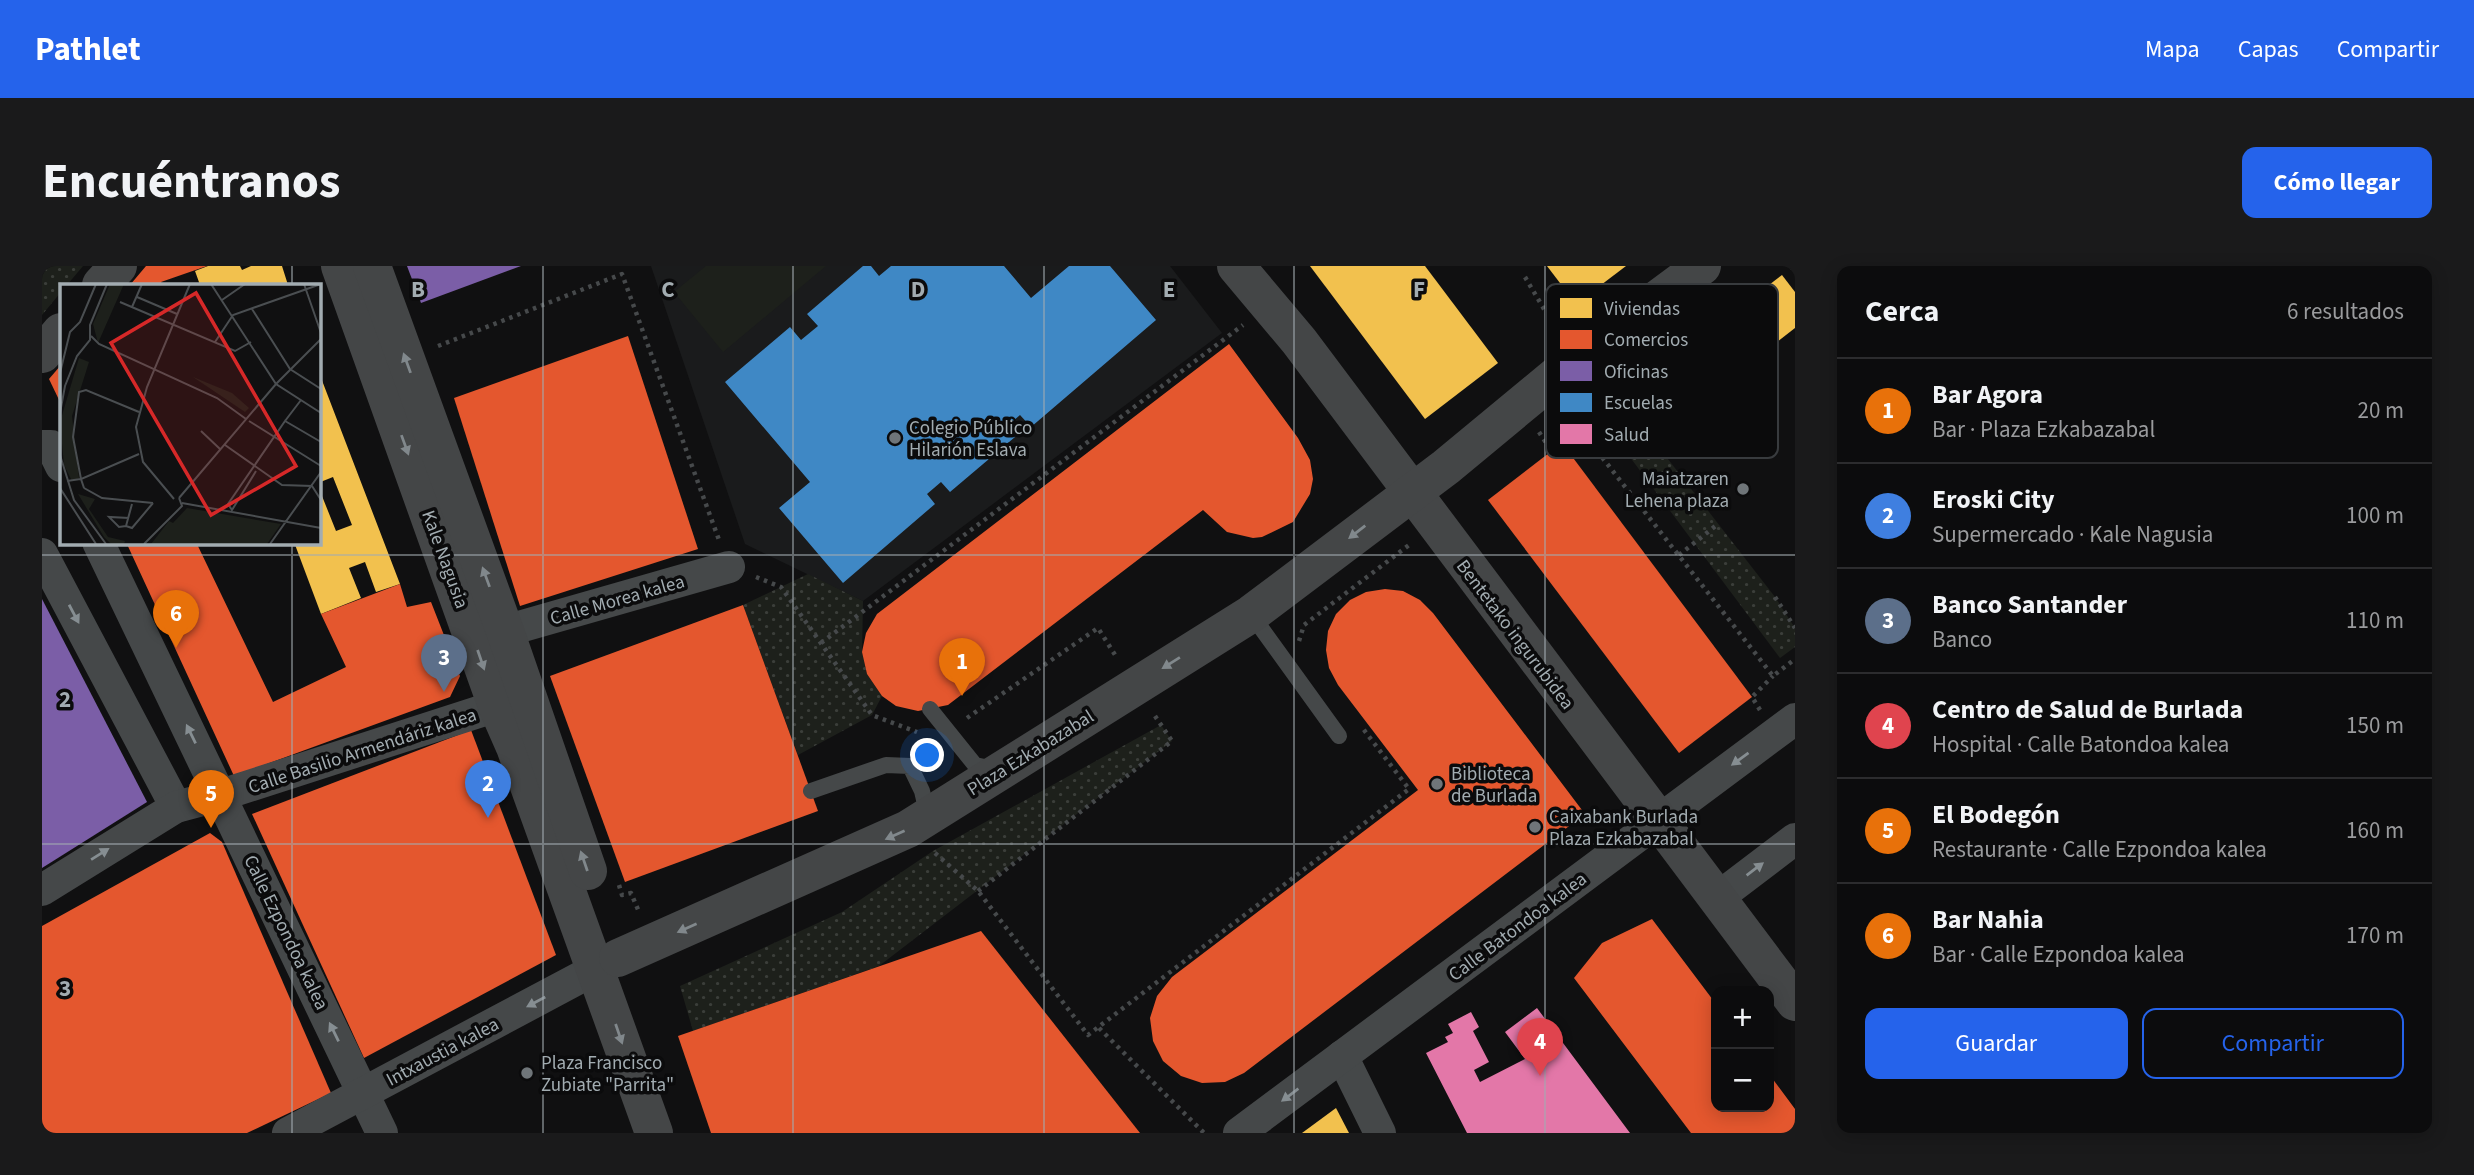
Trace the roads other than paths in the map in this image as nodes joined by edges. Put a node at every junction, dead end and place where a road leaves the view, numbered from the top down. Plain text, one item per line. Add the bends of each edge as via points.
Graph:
1 (118, 266) edge
2 (340, 266) edge
3 (372, 266) edge
4 (1236, 266) edge
5 (1702, 266) edge
6 (103, 284) edge
7 (1678, 284) edge
8 (60, 333) edge
9 (42, 354) edge
10 (1546, 384) edge
11 (42, 446) edge
12 (60, 464) edge
13 (1412, 492) junction
14 (99, 544) edge
15 (42, 554) edge
16 (729, 567) road end
17 (1251, 614) junction
18 (505, 631) junction
19 (519, 670) junction
20 (497, 706) junction
21 (930, 709) dead end
22 (1795, 719) edge
23 (1339, 736) dead end
24 (1000, 771) junction
25 (811, 791) dead end
26 (221, 795) junction
27 (176, 807) junction
28 (1657, 821) junction
29 (918, 823) junction
30 (1795, 839) edge
31 (42, 890) edge
32 (1716, 899) junction
33 (607, 964) junction
34 (1795, 1002) edge
35 (1342, 1056) junction
36 (364, 1093) junction
37 (288, 1133) edge
38 (382, 1133) edge
39 (654, 1133) edge
40 (681, 1133) edge
41 (1239, 1133) edge
42 (1380, 1133) edge

1 - 6 main road
2 -> 20 main road, Kale Nagusia
18 -> 3 main road, Kale Nagusia
4 - 13 main road, Bentetako ingurubidea via 1299,341
5 - 7 main road, Plaza Ezkabazabal
8 - 9 main road
10 - 13 main road, Plaza Ezkabazabal
11 - 12 street via 51,446
13 -> 17 main road, Plaza Ezkabazabal
13 - 28 main road, Bentetako ingurubidea
26 -> 14 street, Calle Ezpondoa kalea
15 -> 27 street
16 - 18 street, Calle Morea kalea
17 - 23 lane
17 -> 24 main road, Plaza Ezkabazabal
18 - 19 main road, Kale Nagusia
19 - 20 street via 512,698
33 -> 19 main road, Kale Nagusia
20 - 26 street, Calle Basilio Armendáriz kalea
20 - 33 main road, Kale Nagusia
21 - 24 lane via 975,765
22 -> 28 street, Calle Batondoa kalea
24 - 29 main road, Plaza Ezkabazabal
25 - 29 lane via 887,765 910,766 922,790
26 - 27 street, Calle Basilio Armendáriz kalea
36 -> 26 street, Calle Ezpondoa kalea
31 -> 27 street, Calle Basilio Armendáriz kalea
28 - 32 main road, Bentetako ingurubidea
28 - 35 street, Calle Batondoa kalea
29 -> 33 main road, Plaza Ezkabazabal
32 -> 30 street
32 - 34 main road, Bentetako ingurubidea
33 -> 36 street, Intxaustia kalea
33 -> 39 main road, Kale Nagusia
33 - 40 main road, Kale Nagusia
35 -> 41 street, Calle Batondoa kalea
35 - 42 street
36 - 37 street, Intxaustia kalea
36 - 38 street, Calle Ezpondoa kalea

